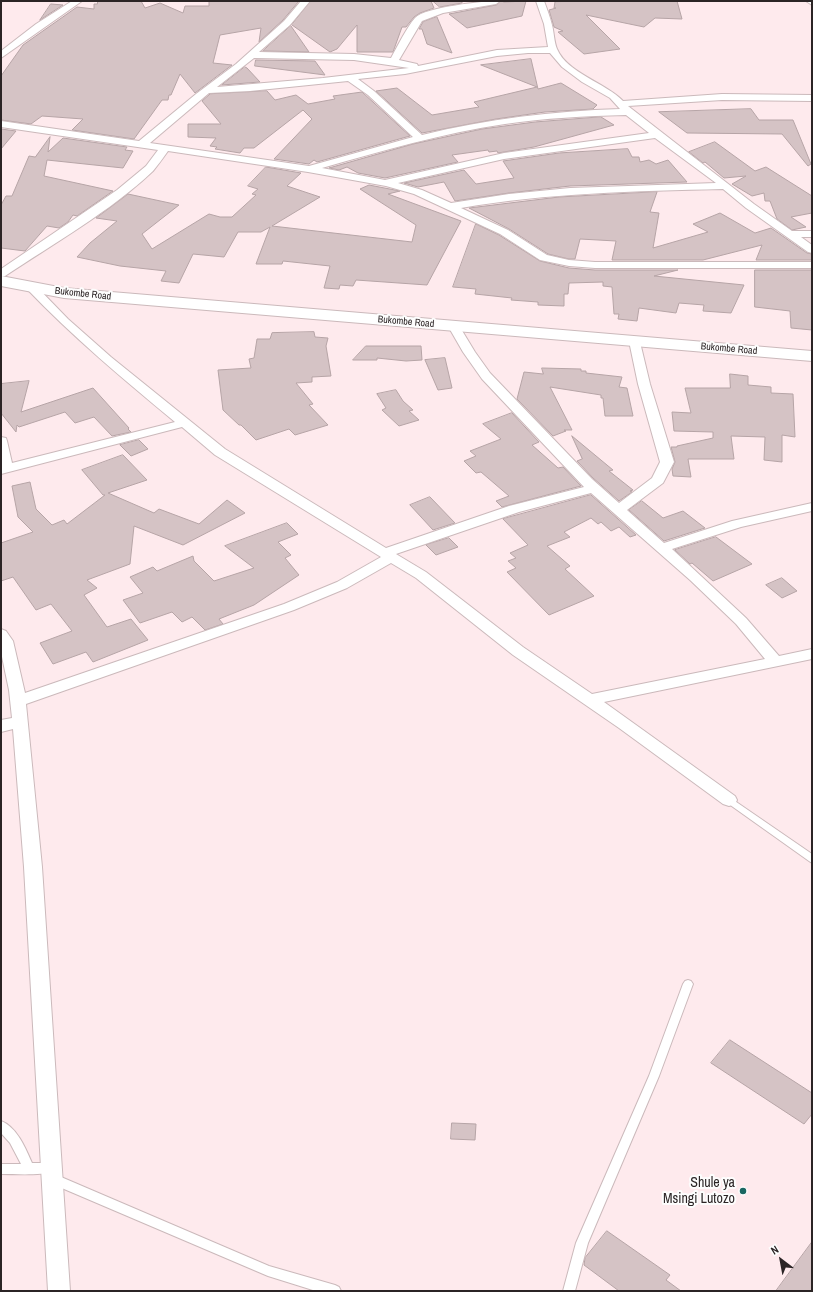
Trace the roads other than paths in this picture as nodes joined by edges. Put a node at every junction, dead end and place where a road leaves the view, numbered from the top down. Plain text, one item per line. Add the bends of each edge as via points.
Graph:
1 (78, 1) edge
2 (306, 1) edge
3 (496, 1) edge
4 (540, 1) edge
5 (5, 48) edge
6 (553, 50) junction
7 (1, 55) edge
8 (252, 55) junction
9 (393, 62) junction
10 (422, 68) junction
11 (350, 78) junction
12 (207, 90) junction
13 (812, 98) edge
14 (621, 104) junction
15 (628, 112) junction
16 (1, 124) edge
17 (657, 135) junction
18 (420, 139) junction
19 (141, 145) junction
20 (164, 148) junction
21 (308, 170) junction
22 (387, 183) junction
23 (725, 186) junction
24 (449, 207) junction
25 (790, 234) junction
26 (812, 234) edge
27 (812, 250) edge
28 (812, 265) edge
29 (1, 274) edge
30 (1, 281) edge
31 (31, 287) junction
32 (454, 326) junction
33 (635, 341) junction
34 (812, 356) edge
35 (184, 423) junction
36 (1, 441) edge
37 (4, 469) edge
38 (595, 488) junction
39 (812, 507) edge
40 (619, 510) junction
41 (663, 548) junction
42 (388, 555) junction
43 (1, 634) edge
44 (812, 654) edge
45 (776, 662) junction
46 (590, 700) junction
47 (18, 702) junction
48 (20, 721) junction
49 (1, 726) edge
50 (729, 800) joint
51 (812, 859) edge
52 (688, 984) dead end
53 (1, 1126) edge
54 (1, 1169) edge
55 (29, 1169) junction
56 (51, 1173) junction
57 (59, 1291) edge
58 (335, 1291) edge
59 (569, 1291) edge

1 - 5 street
2 - 8 street via 287,23
3 - 9 street via 441,11 419,19
4 - 6 street
5 - 7 street
6 - 10 street via 497,53
6 - 14 street via 565,65
8 - 9 street via 360,58
8 - 12 street
9 - 10 street
10 - 11 street
11 - 12 street
11 - 18 street via 371,93
12 - 19 street
13 - 14 street via 722,98
14 - 15 street
15 - 17 street
15 - 18 street via 528,118
16 - 19 street
17 - 22 street via 504,156
17 - 23 street
18 - 21 street
19 - 20 street
20 - 21 street
20 - 29 street via 150,168 122,192
21 - 22 street
22 - 24 street via 418,192
23 - 24 street via 570,191
23 - 25 street
24 - 28 street via 504,232 544,258 569,263
25 - 26 street
25 - 27 street
30 - 31 main road, Bukombe Road
31 - 32 main road, Bukombe Road via 64,293
31 - 35 street via 102,355
32 - 33 main road, Bukombe Road
32 - 38 street via 468,352 486,376
33 - 34 main road, Bukombe Road
33 - 40 street via 644,384 667,462 658,480
35 - 37 street
35 - 42 street via 220,452
36 - 37 street
38 - 40 street
38 - 42 street via 514,509
39 - 41 street via 764,516 704,532
40 - 41 street
41 - 45 street via 741,621
42 - 46 street via 421,575 518,651
42 - 47 street via 342,585 290,607
43 - 47 street via 6,641
44 - 45 street
45 - 46 street
46 - 50 street
47 - 48 street
48 - 49 street
48 - 56 street via 38,945
50 - 51 lane
52 - 59 lane via 654,1076 582,1244
53 - 55 lane via 20,1147
54 - 55 lane
55 - 56 lane
56 - 57 street
56 - 58 lane via 268,1271

